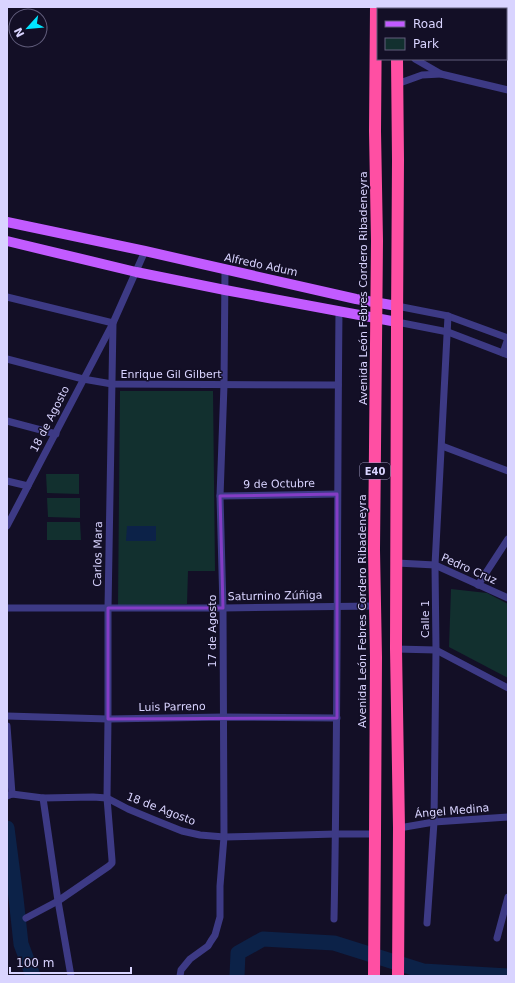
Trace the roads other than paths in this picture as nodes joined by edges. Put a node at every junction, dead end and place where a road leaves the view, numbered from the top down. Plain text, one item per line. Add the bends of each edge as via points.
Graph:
1 (376, 7) edge
2 (397, 60) edge
3 (417, 60) edge
4 (441, 74) junction
5 (397, 84) junction
6 (508, 90) edge
7 (7, 222) edge
8 (7, 241) edge
9 (145, 251) junction
10 (225, 270) junction
11 (136, 272) junction
12 (225, 290) junction
13 (7, 296) edge
14 (376, 302) junction
15 (397, 306) junction
16 (339, 311) junction
17 (448, 316) junction
18 (376, 318) junction
19 (397, 322) junction
20 (113, 323) junction
21 (448, 332) junction
22 (508, 338) edge
23 (506, 354) edge
24 (7, 360) edge
25 (83, 379) junction
26 (112, 384) junction
27 (224, 385) junction
28 (338, 385) junction
29 (7, 421) edge
30 (56, 434) junction
31 (442, 446) junction
32 (508, 471) edge
33 (7, 481) edge
34 (28, 486) junction
35 (337, 494) junction
36 (220, 496) junction
37 (7, 526) edge
38 (508, 539) edge
39 (374, 550) junction
40 (397, 557) junction
41 (435, 565) junction
42 (478, 585) junction
43 (375, 588) junction
44 (397, 591) junction
45 (508, 598) edge
46 (375, 606) junction
47 (337, 607) junction
48 (7, 608) edge
49 (108, 608) junction
50 (223, 608) junction
51 (436, 650) junction
52 (396, 654) junction
53 (376, 657) junction
54 (508, 688) edge
55 (396, 699) junction
56 (376, 701) junction
57 (7, 716) edge
58 (223, 717) junction
59 (337, 718) junction
60 (108, 719) junction
61 (7, 726) edge
62 (10, 795) edge
63 (43, 798) junction
64 (107, 798) junction
65 (508, 818) edge
66 (434, 822) junction
67 (399, 828) junction
68 (336, 834) junction
69 (375, 834) junction
70 (224, 837) junction
71 (508, 897) edge
72 (58, 901) junction
73 (26, 918) dead end
74 (334, 919) dead end
75 (427, 923) dead end
76 (497, 938) dead end
77 (71, 976) edge
78 (180, 976) edge
79 (374, 976) edge
80 (398, 976) edge

1 - 14 highway, Avenida León Febres Cordero Ribadeneyra / E40
2 - 5 highway, E40
3 - 4 street
4 - 5 street via 422,75
4 - 6 street
5 - 15 highway, E40
7 - 9 main road, Alfredo Adum
8 - 11 main road
9 - 10 main road, Alfredo Adum
9 - 11 street, Carlos Mara
10 - 12 street, 17 de Agosto
10 - 14 main road, Alfredo Adum
11 - 12 main road
11 - 20 street, Carlos Mara
12 - 16 main road
12 - 27 street, 17 de Agosto
13 - 20 street
14 - 15 main road, Alfredo Adum
14 - 18 highway, Avenida León Febres Cordero Ribadeneyra / E40
15 - 17 street, Alfredo Adum
15 - 19 highway, E40
16 - 18 main road
16 - 28 street
17 - 21 street, Calle 1
17 - 22 street, Alfredo Adum
18 - 19 main road
18 - 39 highway, Avenida León Febres Cordero Ribadeneyra / E40
19 - 21 street
19 - 40 highway, E40
20 - 25 street, 18 de Agosto
20 - 26 street, Carlos Mara
21 - 23 street
21 - 31 street, Calle 1
22 - 23 street
24 - 25 street, Enrique Gil Gilbert
25 - 26 street, Enrique Gil Gilbert
25 - 30 street, 18 de Agosto
26 - 27 street, Enrique Gil Gilbert
26 - 49 street, Carlos Mara
27 - 28 street, Enrique Gil Gilbert
27 - 36 street, 17 de Agosto
28 - 35 street
29 - 30 street
30 - 34 street, 18 de Agosto
31 - 32 street
31 - 41 street, Calle 1
33 - 34 street
34 - 37 street, 18 de Agosto
35 - 36 street, 9 de Octubre
35 - 47 street
36 - 50 street, 17 de Agosto
38 - 42 street
39 - 40 highway via 383,556 392,554
39 - 43 highway, Avenida León Febres Cordero Ribadeneyra / E40
40 - 41 street, Pedro Cruz
40 - 44 highway, E40
41 - 42 street, Pedro Cruz
41 - 51 street, Calle 1
42 - 45 street, Pedro Cruz
43 - 44 highway via 389,586
43 - 46 highway, Avenida León Febres Cordero Ribadeneyra / E40
44 - 52 highway, E40
46 - 47 street, Saturnino Zúñiga
46 - 53 highway, Avenida León Febres Cordero Ribadeneyra / E40
47 - 50 street, Saturnino Zúñiga
47 - 59 street
48 - 49 street, Saturnino Zúñiga
49 - 50 street, Saturnino Zúñiga
49 - 60 street, Carlos Mara
50 - 58 street, 17 de Agosto
51 - 52 street
51 - 54 street
51 - 66 street, Calle 1
52 - 53 highway via 393,663 388,666 378,662
52 - 55 highway, E40
53 - 56 highway, Avenida León Febres Cordero Ribadeneyra / E40
55 - 56 highway via 383,694
55 - 67 highway, E40
56 - 69 highway, Avenida León Febres Cordero Ribadeneyra / E40
57 - 60 street, Luis Parreno
58 - 59 street, Luis Parreno
58 - 60 street, Luis Parreno
58 - 70 street, 17 de Agosto
59 - 68 street
60 - 64 street, Carlos Mara
61 - 62 street
62 - 63 street, 18 de Agosto
63 - 64 street, 18 de Agosto
63 - 72 street
64 - 70 street, 18 de Agosto via 182,831
64 - 72 street, Carlos Mara via 112,863
65 - 66 street, Ángel Medina
66 - 67 street, Ángel Medina
66 - 75 street, Calle 1
67 - 80 highway, E40
68 - 69 street, 18 de Agosto
68 - 70 street, 18 de Agosto
68 - 74 street
69 - 79 highway, Avenida León Febres Cordero Ribadeneyra / E40
70 - 78 street, 17 de Agosto via 220,917 208,946 190,958 181,970
71 - 76 street
72 - 73 street
72 - 77 street

